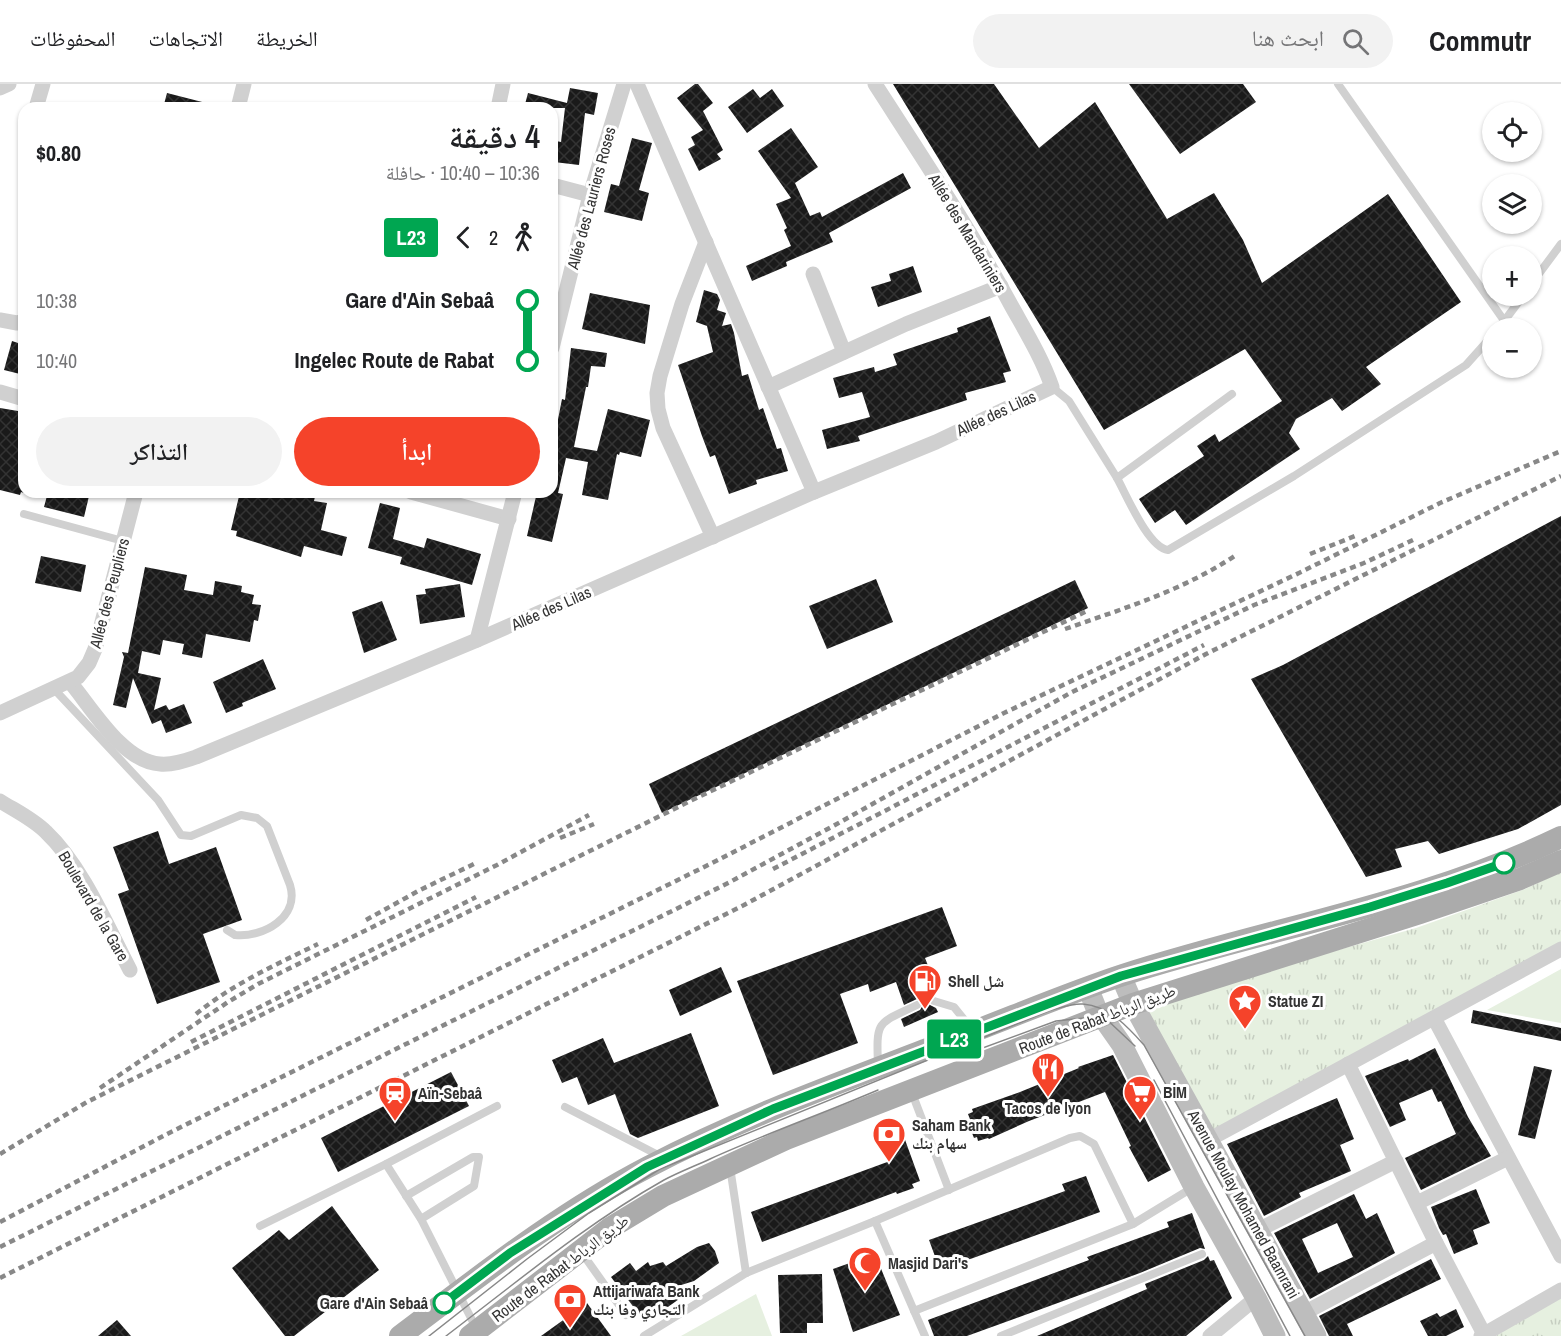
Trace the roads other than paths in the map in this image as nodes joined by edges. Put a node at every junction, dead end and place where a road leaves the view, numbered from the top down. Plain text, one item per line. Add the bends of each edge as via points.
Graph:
1 (9, 84) edge
2 (43, 84) edge
3 (244, 84) edge
4 (503, 84) edge
5 (624, 84) edge
6 (637, 84) edge
7 (875, 84) edge
8 (1338, 84) edge
9 (0, 88) edge
10 (38, 102) edge
11 (240, 102) edge
12 (499, 102) edge
13 (558, 187) edge
14 (590, 195) junction
15 (706, 242) junction
16 (1561, 244) edge
17 (1542, 270) edge
18 (813, 274) dead end
19 (1001, 286) junction
20 (558, 306) edge
21 (1497, 318) edge
22 (0, 320) edge
23 (18, 321) edge
24 (1482, 347) edge
25 (844, 352) junction
26 (768, 387) junction
27 (1052, 387) junction
28 (0, 392) edge
29 (1232, 394) dead end
30 (18, 397) edge
31 (1117, 478) junction
32 (814, 492) junction
33 (134, 498) edge
34 (433, 498) edge
35 (514, 498) edge
36 (24, 514) dead end
37 (509, 519) junction
38 (713, 537) junction
39 (123, 541) junction
40 (477, 640) junction
41 (70, 682) junction
42 (54, 689) junction
43 (0, 712) edge
44 (0, 801) edge
45 (1561, 837) edge
46 (1561, 861) edge
47 (227, 930) dead end
48 (1561, 949) edge
49 (130, 970) dead end
50 (1121, 976) junction
51 (1089, 988) junction
52 (934, 1001) dead end
53 (1132, 1004) junction
54 (917, 1005) dead end
55 (1103, 1016) junction
56 (1434, 1018) junction
57 (974, 1031) junction
58 (1348, 1064) junction
59 (878, 1068) junction
60 (911, 1090) junction
61 (497, 1106) dead end
62 (565, 1107) dead end
63 (1208, 1140) junction
64 (665, 1158) junction
65 (1508, 1158) junction
66 (1396, 1161) junction
67 (387, 1164) junction
68 (730, 1165) junction
69 (1194, 1187) junction
70 (950, 1190) junction
71 (406, 1196) junction
72 (1417, 1203) junction
73 (421, 1219) junction
74 (875, 1221) junction
75 (1133, 1224) junction
76 (260, 1226) dead end
77 (1561, 1228) edge
78 (1258, 1230) junction
79 (1436, 1243) junction
80 (580, 1250) junction
81 (1559, 1252) edge
82 (1202, 1254) dead end
83 (746, 1273) junction
84 (1561, 1290) edge
85 (458, 1292) junction
86 (1256, 1298) junction
87 (914, 1311) junction
88 (1304, 1313) junction
89 (626, 1315) dead end
90 (473, 1333) edge
91 (400, 1336) edge
92 (644, 1336) edge
93 (925, 1336) edge
94 (1001, 1336) edge
95 (1210, 1336) edge
96 (1275, 1336) edge
97 (1316, 1336) edge
98 (1483, 1336) edge

1 - 9 street
2 - 10 street
3 - 11 street
4 - 12 street
5 - 14 street, Allée des Lauriers Roses
6 - 15 street
7 - 19 street, Allée des Mandariniers
8 - 21 lane
13 - 14 street
14 - 20 street, Allée des Lauriers Roses
15 - 26 street
15 - 38 street via 682,304 657,393 663,428
16 - 17 lane
18 - 25 street
19 - 25 street
19 - 27 street, Allée des Mandariniers
22 - 23 street
24 - 31 lane via 1457,371 1294,476 1168,550 1159,547 1143,525
25 - 26 street
26 - 32 street
27 - 31 lane via 1069,401
27 - 32 street, Allée des Lilas via 936,442
28 - 30 street
29 - 31 lane
32 - 38 street, Allée des Lilas
33 - 39 street, Allée des Peupliers
34 - 37 street
35 - 37 street
36 - 39 lane
37 - 40 street
38 - 40 street, Allée des Lilas
39 - 41 street, Allée des Peupliers via 94,649 85,670
40 - 41 street, Allée des Lilas via 176,763 150,763 131,753
41 - 42 street, Allée des Peupliers
42 - 43 street, Allée des Peupliers
42 - 47 lane via 158,800 181,836 191,836 246,815 267,826 292,891 291,904 274,926 260,933 235,935
44 - 49 street, Boulevard de la Gare via 45,831 60,847
45 - 50 main road, Route de Rabat طريق الرباط via 1447,883
46 - 53 main road, Route de Rabat طريق الرباط via 1520,879 1377,927
48 - 56 street
50 - 51 main road, Route de Rabat طريق الرباط
50 - 53 street, Avenue Moulay Mohamed Baamrani
51 - 55 street, Avenue Moulay Mohamed Baamrani
51 - 57 main road, Route de Rabat طريق الرباط
52 - 57 lane via 954,1008
53 - 55 main road, Route de Rabat طريق الرباط
53 - 63 street, Avenue Moulay Mohamed Baamrani
54 - 59 lane via 886,1019 879,1027
55 - 60 main road, Route de Rabat طريق الرباط
55 - 69 street, Avenue Moulay Mohamed Baamrani via 1122,1045
56 - 58 street
56 - 65 street
57 - 59 main road, Route de Rabat طريق الرباط
58 - 63 street
58 - 66 street
59 - 64 main road, Route de Rabat طريق الرباط via 773,1109
60 - 68 main road, Route de Rabat طريق الرباط
60 - 70 lane
61 - 67 lane
62 - 64 lane
63 - 78 street, Avenue Moulay Mohamed Baamrani
64 - 85 main road, Route de Rabat طريق الرباط via 510,1253
65 - 72 street
65 - 81 street
66 - 72 street
66 - 78 street
67 - 71 lane
67 - 76 lane
68 - 80 main road, Route de Rabat طريق الرباط via 663,1196
68 - 83 lane
69 - 75 lane
69 - 86 street, Avenue Moulay Mohamed Baamrani
70 - 74 lane
70 - 75 lane via 1080,1136 1094,1144
71 - 73 lane
71 - 73 lane via 479,1157 474,1186
72 - 79 street
73 - 85 lane
74 - 83 lane
74 - 87 lane
75 - 87 lane
77 - 81 street
78 - 88 street, Avenue Moulay Mohamed Baamrani
79 - 88 street
79 - 98 street
80 - 89 lane
80 - 90 main road, Route de Rabat طريق الرباط
82 - 94 lane
83 - 92 lane
84 - 98 street
85 - 90 lane
85 - 91 main road, Route de Rabat طريق الرباط
86 - 95 street
86 - 96 street, Avenue Moulay Mohamed Baamrani
87 - 93 lane
88 - 97 street, Avenue Moulay Mohamed Baamrani

